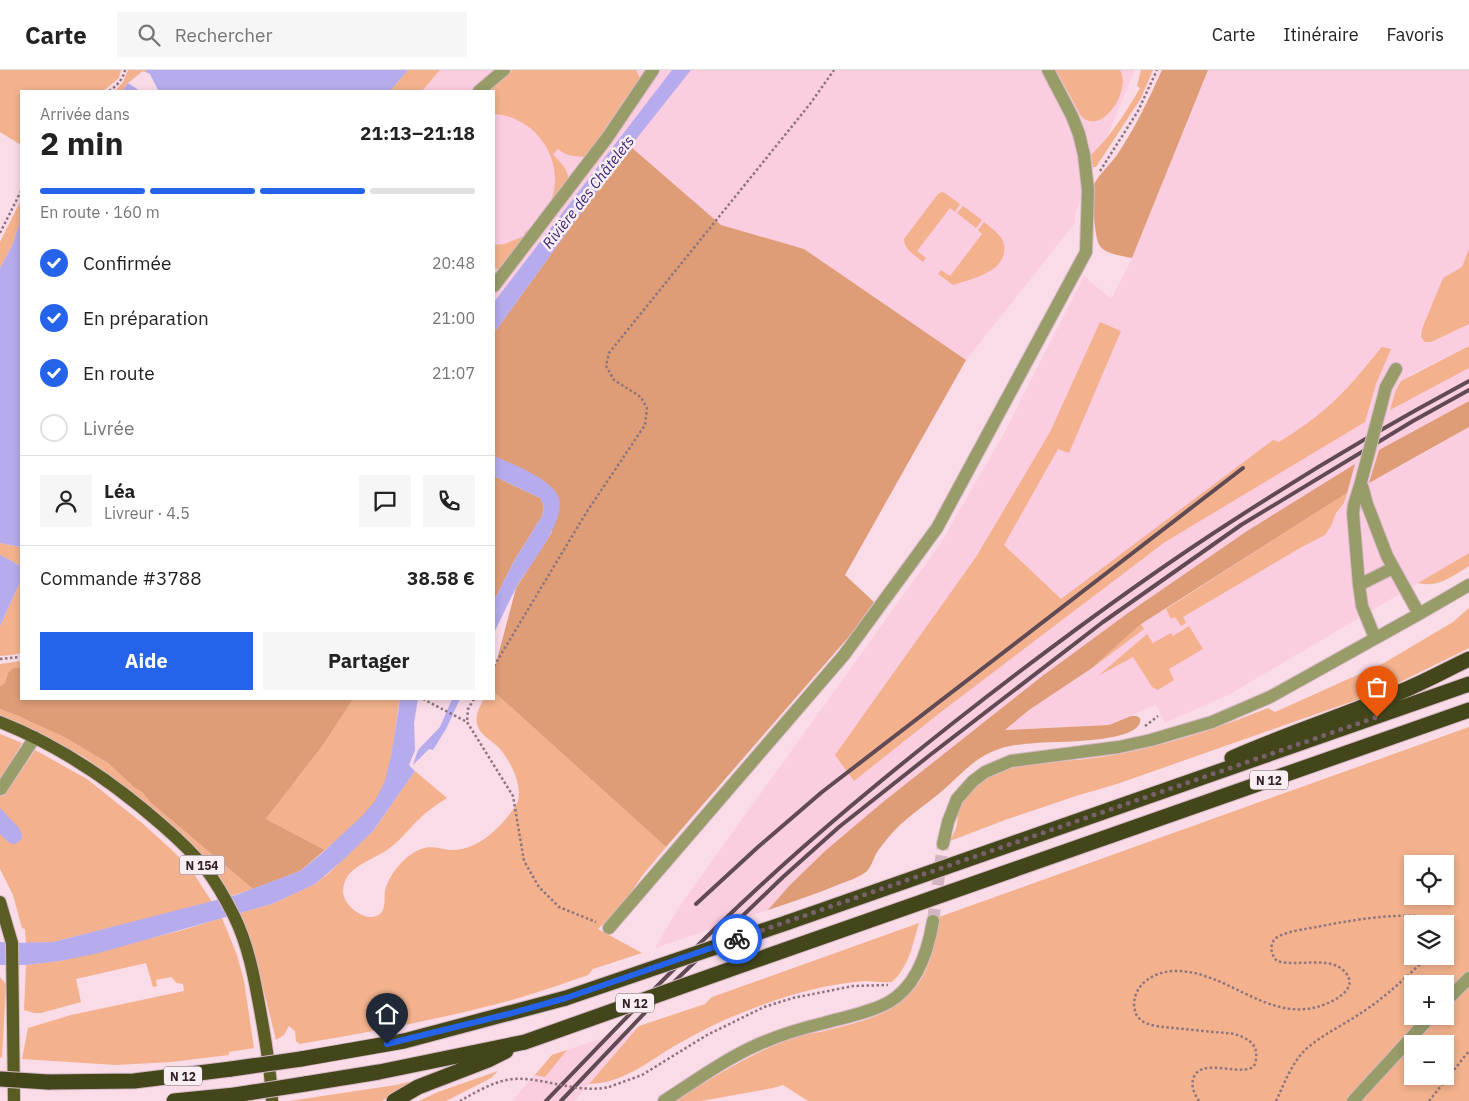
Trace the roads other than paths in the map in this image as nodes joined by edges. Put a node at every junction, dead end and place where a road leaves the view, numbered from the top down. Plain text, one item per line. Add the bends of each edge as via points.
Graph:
1 (504, 70) edge
2 (1048, 70) edge
3 (649, 72) edge
4 (480, 90) edge
5 (495, 285) edge
6 (1396, 369) dead end
7 (1361, 482) junction
8 (1393, 568) junction
9 (1359, 585) junction
10 (1469, 585) edge
11 (1419, 614) junction
12 (1376, 638) junction
13 (1469, 659) edge
14 (1469, 684) edge
15 (1469, 710) edge
16 (0, 722) edge
17 (35, 737) junction
18 (1, 789) edge
19 (1118, 807) junction
20 (943, 844) tunnel mouth
21 (0, 902) edge
22 (933, 921) tunnel mouth
23 (609, 928) road end
24 (1469, 978) edge
25 (1454, 993) edge
26 (1423, 1025) edge
27 (525, 1042) junction
28 (0, 1079) edge
29 (14, 1101) edge
30 (174, 1101) edge
31 (272, 1101) edge
32 (394, 1101) edge
33 (664, 1101) edge
34 (1353, 1101) edge

1 - 4 street
2 - 23 street via 1072,116 1084,155 1088,190 1086,252 937,528 844,655
3 - 5 street via 606,138
6 - 7 street, bridge via 1386,387
7 - 8 street
7 - 9 street via 1353,514
8 - 9 street
8 - 11 street
9 - 12 street via 1362,606
10 - 11 street
11 - 12 street
12 - 20 street via 1270,697 1212,722 1118,747 1011,761 984,772 957,798
13 - 19 highway via 1409,689 1260,746
14 - 19 highway, N 12
15 - 27 highway, N 12, bridge
16 - 17 main road, N 154
17 - 18 street
17 - 31 main road, N 154 via 79,761 139,804 190,851 216,884 235,918 253,973
19 - 28 highway, N 12, bridge via 566,998 404,1041 301,1059 134,1081
21 - 29 main road via 12,943
22 - 33 street via 928,947 916,973 890,1001 758,1044
24 - 25 street
26 - 34 street
27 - 30 highway, N 12, bridge via 379,1072 235,1095
27 - 32 highway

